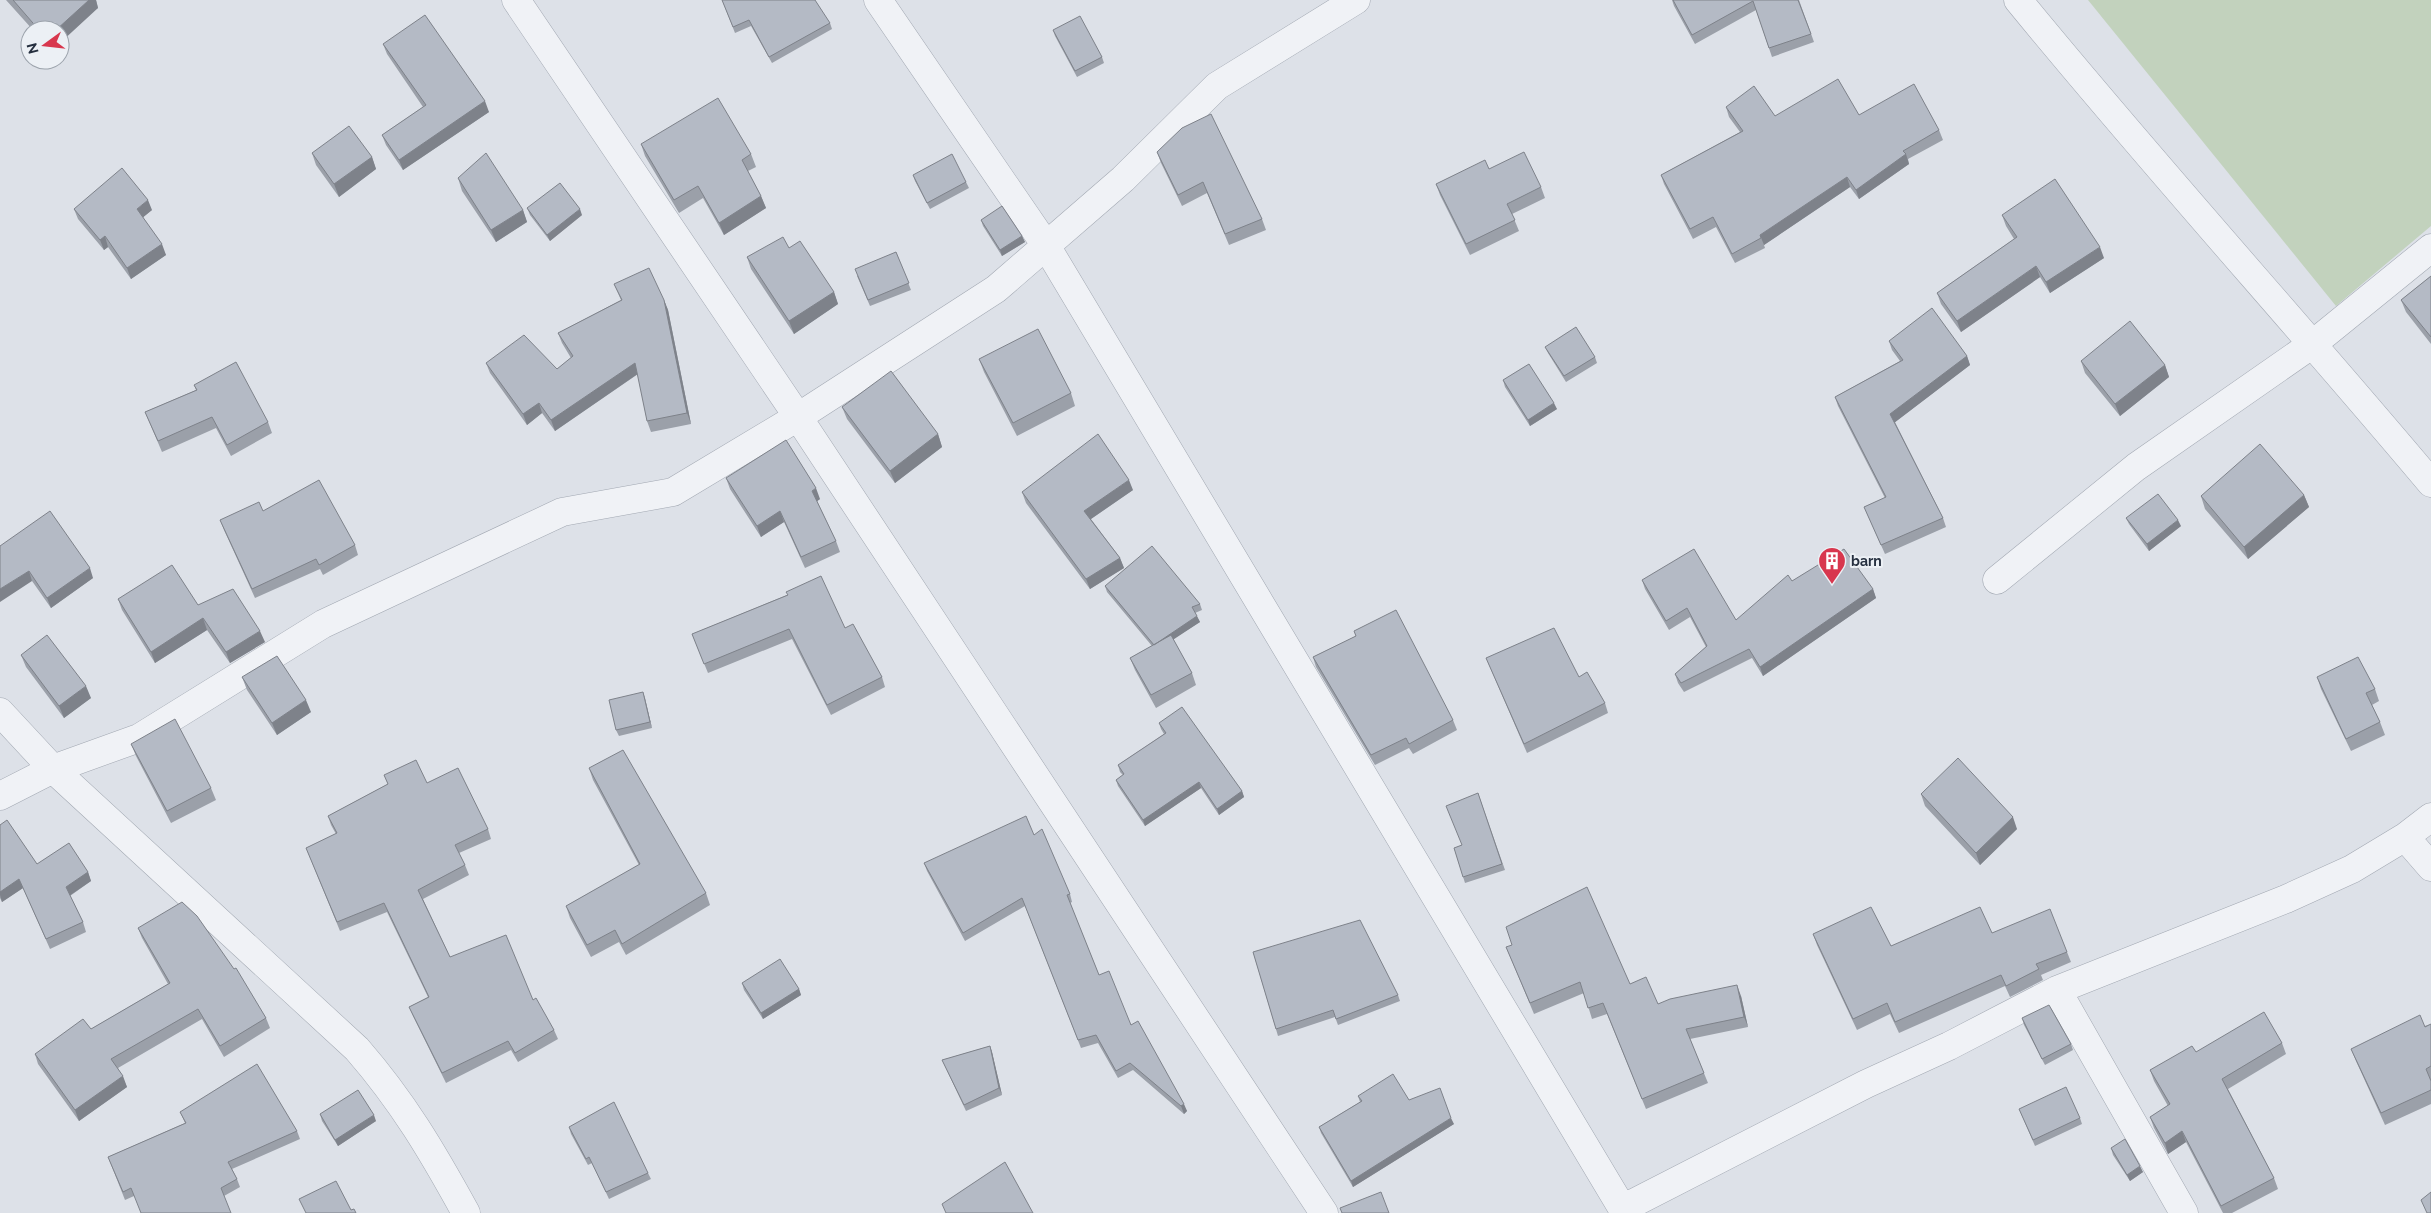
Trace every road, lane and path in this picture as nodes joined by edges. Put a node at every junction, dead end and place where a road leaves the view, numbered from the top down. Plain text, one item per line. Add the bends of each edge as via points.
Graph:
1 (516, 0) edge
2 (878, 0) edge
3 (1356, 0) edge
4 (2018, 0) edge
5 (1045, 244) junction
6 (2431, 248) edge
7 (2314, 343) junction
8 (798, 417) junction
9 (2431, 483) edge
10 (1997, 580) dead end
11 (0, 712) edge
12 (53, 769) junction
13 (0, 796) edge
14 (2431, 817) edge
15 (2405, 837) junction
16 (2431, 867) edge
17 (2057, 990) junction
18 (1623, 1211) edge
19 (466, 1213) edge
20 (1324, 1213) edge
21 (2184, 1213) edge

1 - 8 street
2 - 5 street
3 - 5 street via 1217,86 1123,179
4 - 7 street
5 - 8 street via 996,289
5 - 18 street
6 - 7 street
7 - 9 street
7 - 10 street via 2136,467
8 - 12 street via 673,492 562,512 340,615 139,738
8 - 20 street
11 - 12 street
12 - 13 street
12 - 19 street via 357,1048 420,1130
14 - 15 street
15 - 16 street
15 - 17 street via 2352,869 2286,899
17 - 18 street via 1949,1046 1866,1084
17 - 21 street

